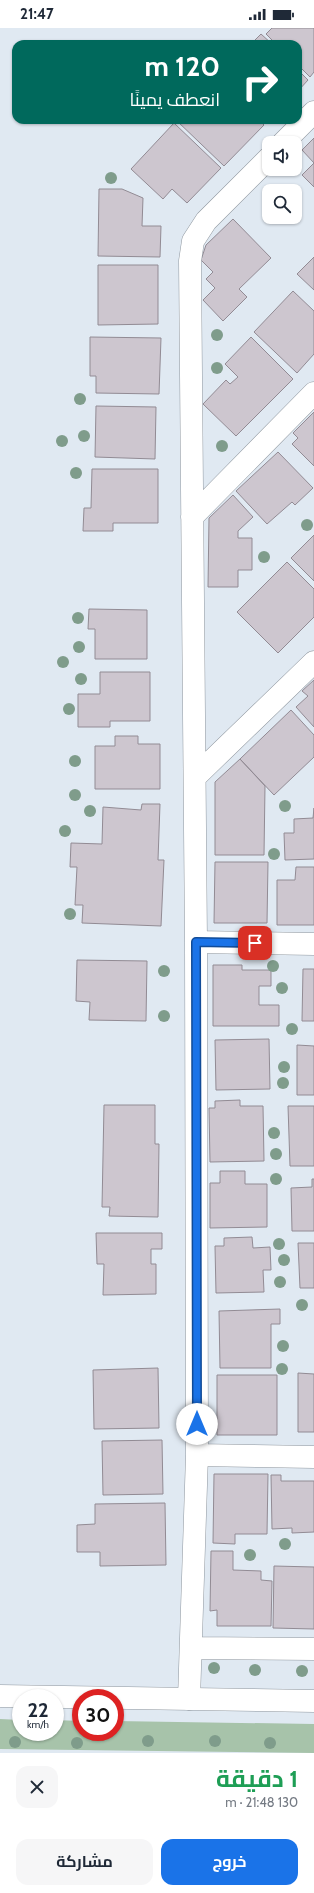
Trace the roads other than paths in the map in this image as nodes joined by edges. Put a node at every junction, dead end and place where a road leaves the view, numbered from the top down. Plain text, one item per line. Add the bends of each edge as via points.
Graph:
1 (314, 112) edge
2 (291, 136) edge
3 (262, 165) edge
4 (314, 393) edge
5 (192, 517) junction
6 (314, 662) edge
7 (195, 777) junction
8 (196, 942) junction
9 (314, 944) edge
10 (197, 1455) junction
11 (314, 1457) edge
12 (191, 1648) junction
13 (314, 1649) edge
14 (0, 1696) edge
15 (189, 1699) junction
16 (314, 1701) edge

1 - 2 street
3 - 5 street via 206,221 193,241 190,261
4 - 5 street
5 - 7 street
6 - 7 street
7 - 8 street
8 - 9 street
8 - 10 street
10 - 11 street
10 - 12 street
12 - 13 street
12 - 15 street
14 - 15 street
15 - 16 street

